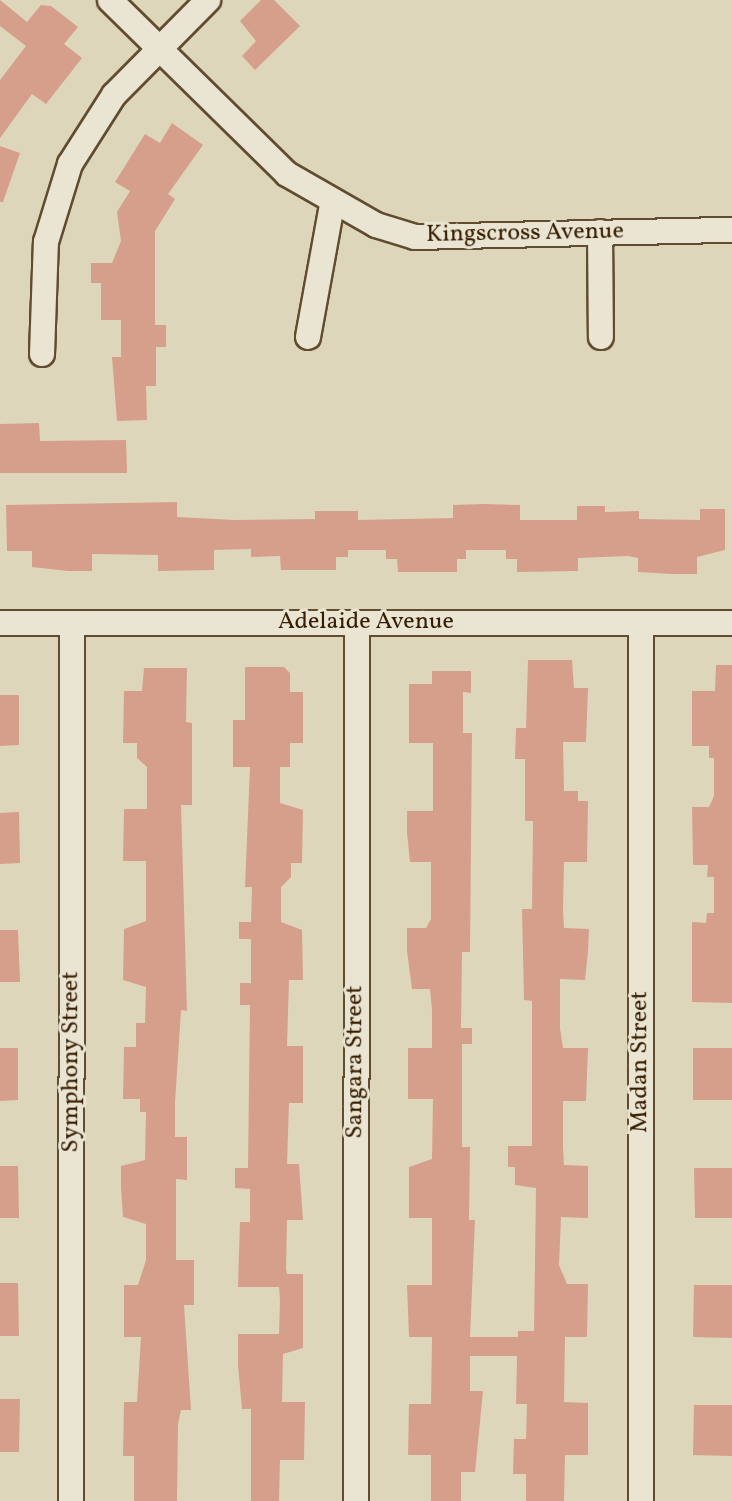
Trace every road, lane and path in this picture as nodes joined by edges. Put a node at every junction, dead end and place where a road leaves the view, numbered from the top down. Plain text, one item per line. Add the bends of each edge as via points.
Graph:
1 (110, 0) edge
2 (208, 0) edge
3 (160, 49) junction
4 (332, 205) junction
5 (732, 230) edge
6 (600, 232) junction
7 (308, 337) dead end
8 (601, 337) dead end
9 (42, 354) dead end
10 (72, 623) junction
11 (357, 623) junction
12 (641, 623) junction
13 (732, 623) edge
14 (0, 624) edge
15 (71, 1501) edge
16 (356, 1501) edge
17 (641, 1501) edge

1 - 3 street, Kingscross Avenue
2 - 3 street
3 - 4 street, Kingscross Avenue via 287,174
3 - 9 street via 90,128 55,202 42,283
4 - 6 street, Kingscross Avenue via 415,237
4 - 7 street
5 - 6 street, Kingscross Avenue
6 - 8 street
10 - 11 street, Adelaide Avenue
10 - 14 street, Adelaide Avenue
10 - 15 street, Symphony Street
11 - 12 street, Adelaide Avenue
11 - 16 street, Sangara Street
12 - 13 street, Adelaide Avenue
12 - 17 street, Madan Street

